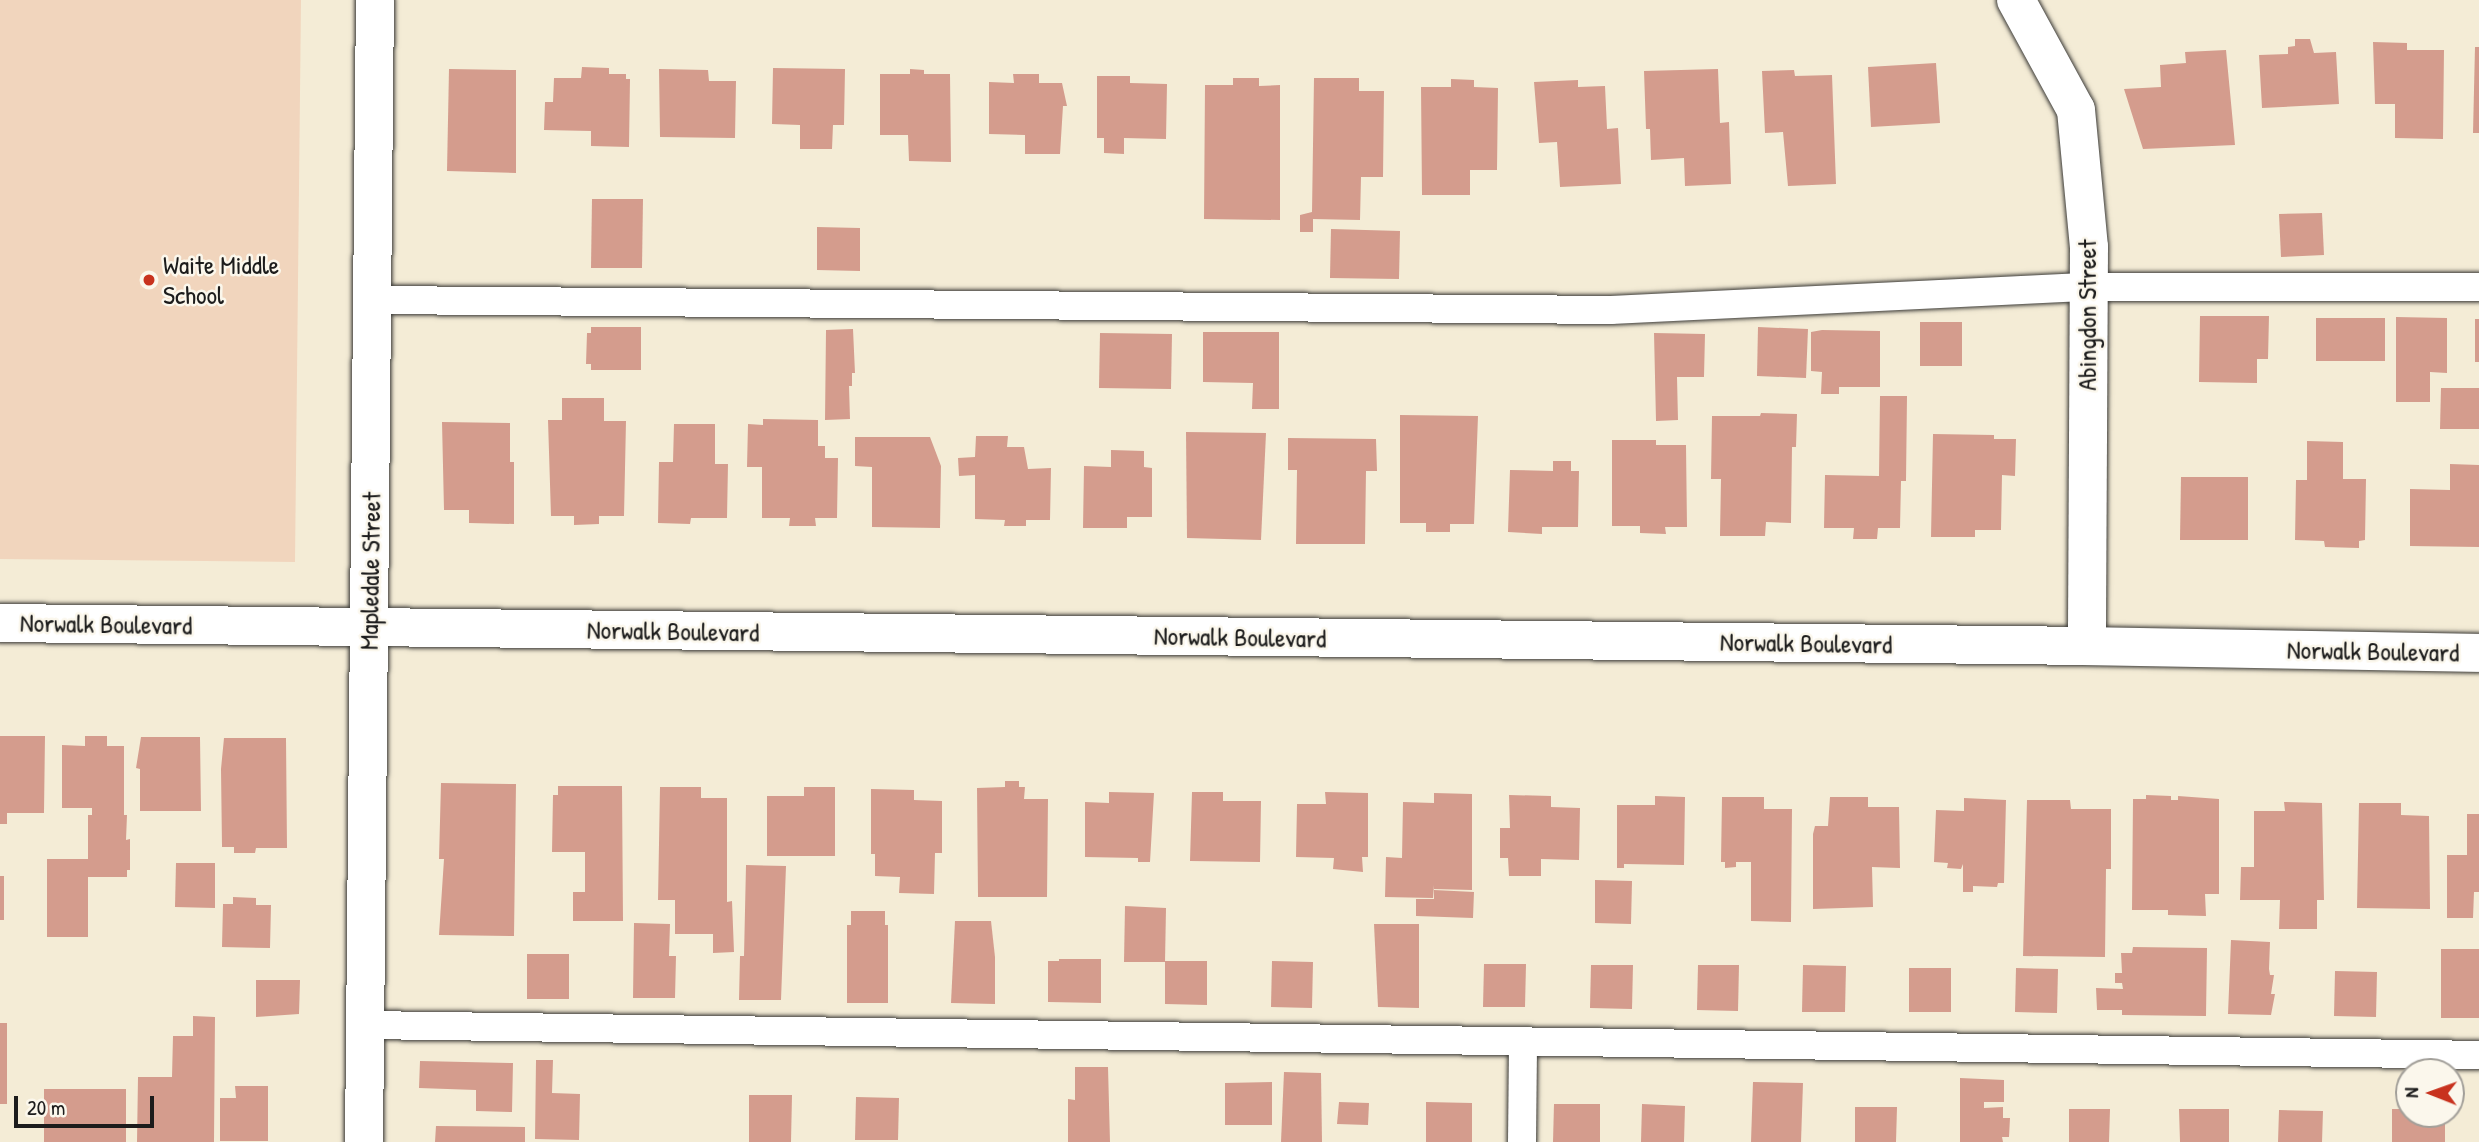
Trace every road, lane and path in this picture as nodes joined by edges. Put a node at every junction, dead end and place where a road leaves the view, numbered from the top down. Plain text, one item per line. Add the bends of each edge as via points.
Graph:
1 (375, 0) edge
2 (2016, 0) edge
3 (2088, 286) junction
4 (2479, 287) edge
5 (373, 300) junction
6 (0, 623) edge
7 (369, 627) junction
8 (2087, 646) junction
9 (2479, 653) edge
10 (365, 1025) junction
11 (1523, 1042) junction
12 (2479, 1055) edge
13 (363, 1142) edge
14 (1522, 1142) edge

1 - 5 street, Mapledale Street
2 - 3 street, Abingdon Street via 2076,110 2089,247
3 - 4 lane
3 - 5 lane via 1611,310
3 - 8 street, Abingdon Street
5 - 7 street, Mapledale Street
6 - 7 street, Norwalk Boulevard
7 - 8 street, Norwalk Boulevard
7 - 10 street, Mapledale Street
8 - 9 street, Norwalk Boulevard
10 - 11 lane
10 - 13 street, Mapledale Street
11 - 12 lane
11 - 14 lane

